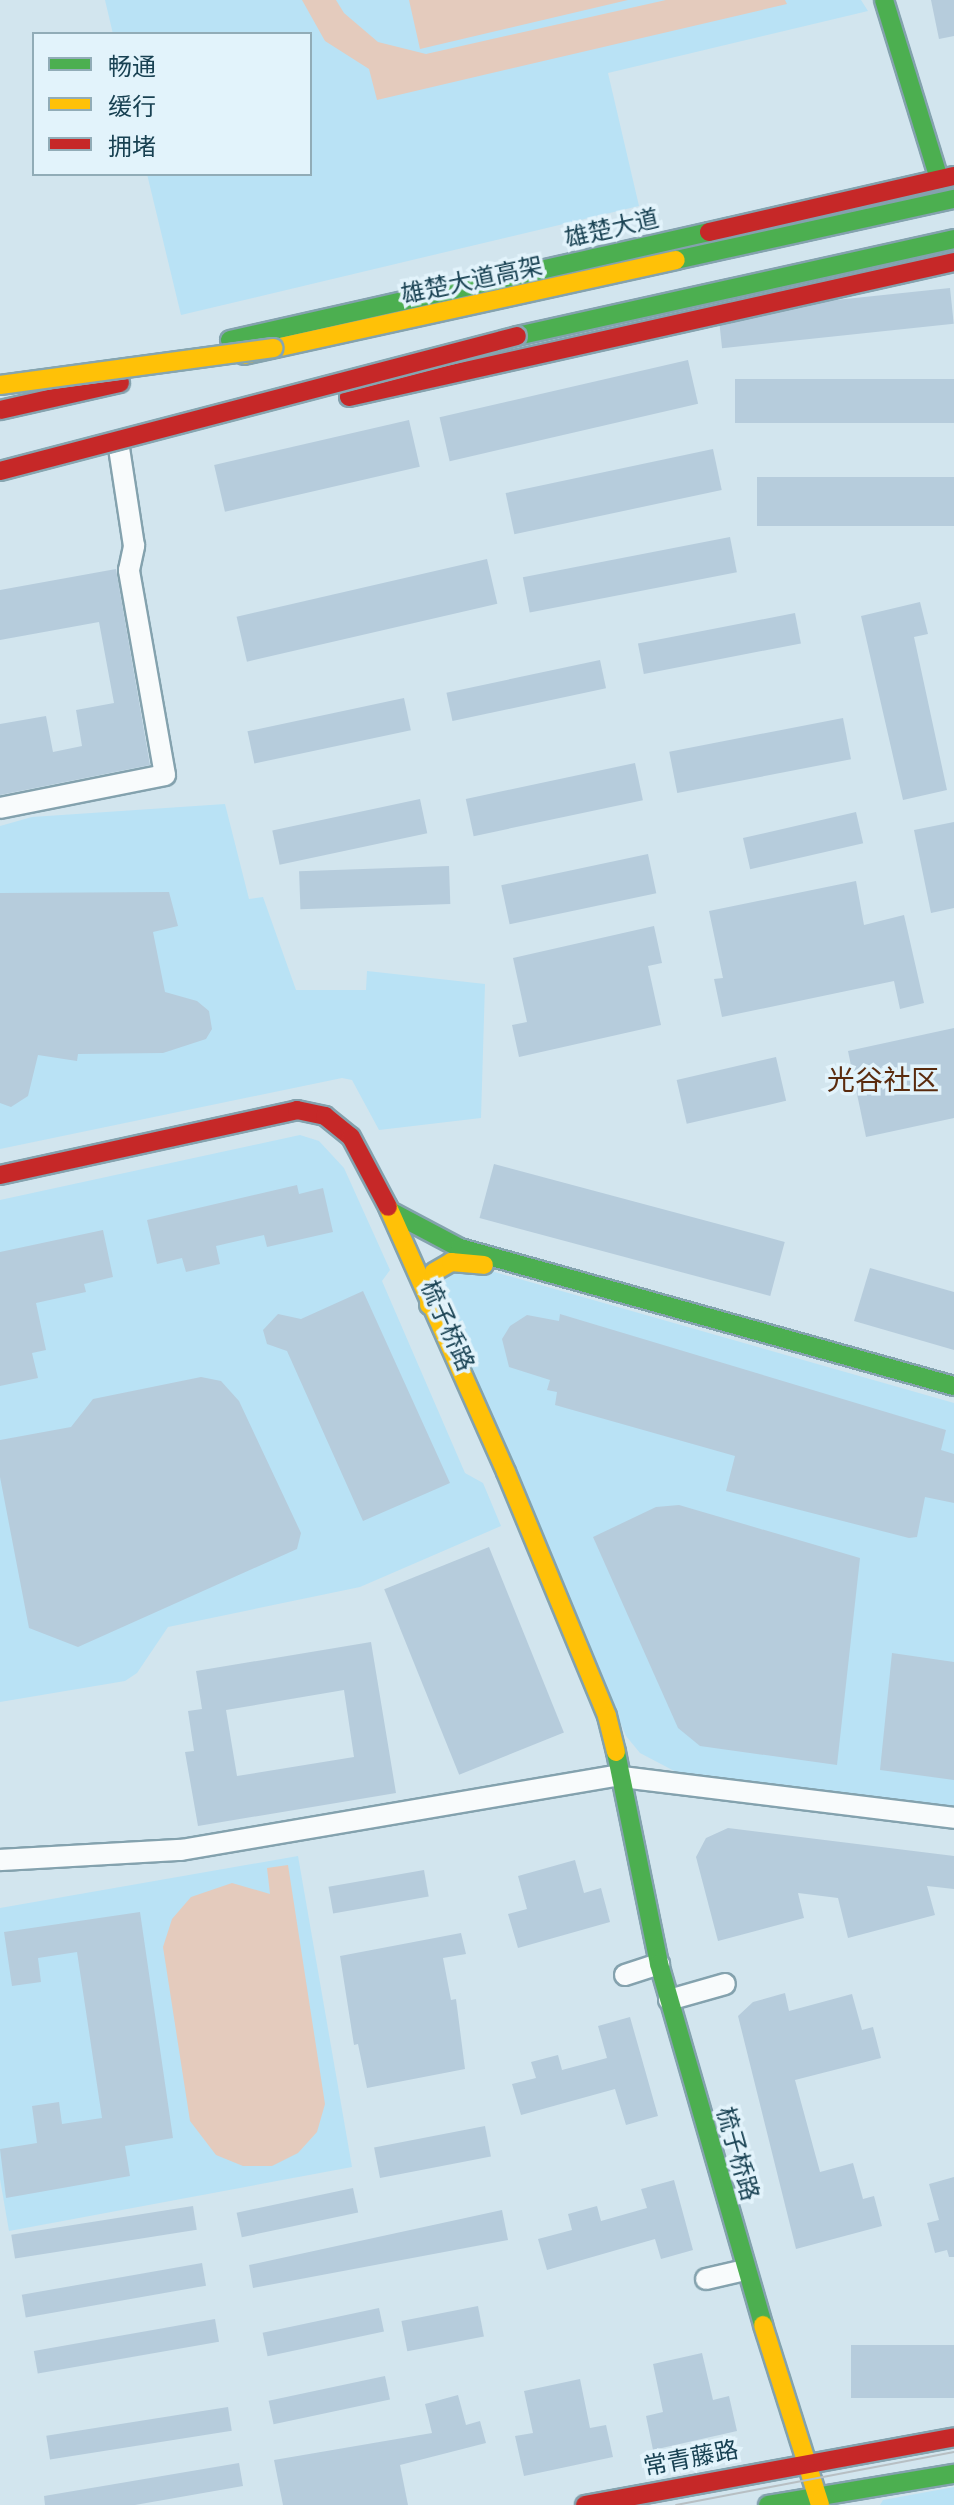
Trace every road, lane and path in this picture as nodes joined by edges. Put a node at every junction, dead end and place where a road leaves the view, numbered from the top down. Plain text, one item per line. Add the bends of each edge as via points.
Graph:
1 (884, 0) edge
2 (947, 178) edge
3 (954, 199) edge
4 (954, 239) edge
5 (954, 262) edge
6 (517, 336) junction
7 (274, 348) junction
8 (0, 385) edge
9 (0, 392) edge
10 (0, 410) edge
11 (15, 446) dead end
12 (119, 448) junction
13 (0, 473) edge
14 (0, 808) edge
15 (0, 1175) edge
16 (0, 1188) edge
17 (390, 1211) junction
18 (429, 1305) junction
19 (954, 1386) edge
20 (954, 1398) edge
21 (620, 1783) junction
22 (954, 1818) edge
23 (954, 1830) edge
24 (0, 1860) edge
25 (0, 1873) edge
26 (659, 1964) junction
27 (625, 1975) dead end
28 (725, 1984) dead end
29 (669, 2000) junction
30 (745, 2270) junction
31 (706, 2279) dead end
32 (954, 2437) edge
33 (806, 2460) junction
34 (954, 2474) edge
35 (818, 2501) edge
36 (585, 2505) edge
37 (768, 2505) edge

1 - 2 main road
2 - 9 main road, 雄楚大道
3 - 7 main road, 雄楚大道高架
4 - 6 main road
5 - 12 main road
6 - 11 main road, bridge
6 - 13 main road, bridge
7 - 8 main road, bridge
7 - 10 main road, 雄楚大道高架, bridge
12 - 13 main road
12 - 14 street via 134,546 129,570 165,775
15 - 17 main road, 梳子桥路 via 311,1110 351,1137
16 - 21 main road, 梳子桥路 via 297,1123 323,1131 344,1148 464,1424 553,1610
17 - 18 main road, 梳子桥路
17 - 19 main road via 460,1248
18 - 20 main road via 434,1272 451,1262 468,1261
18 - 21 main road, 梳子桥路 via 564,1607 607,1716
21 - 22 street
21 - 23 street
21 - 24 street via 181,1850
21 - 25 street via 184,1860
21 - 26 main road, 梳子桥路 via 641,1856
26 - 27 street
26 - 29 main road, 梳子桥路
28 - 29 street
29 - 30 main road, 梳子桥路
30 - 31 street
30 - 33 main road, 梳子桥路
32 - 33 main road, 常青藤路
33 - 35 main road
33 - 36 main road, 常青藤路
34 - 35 main road
35 - 37 main road

